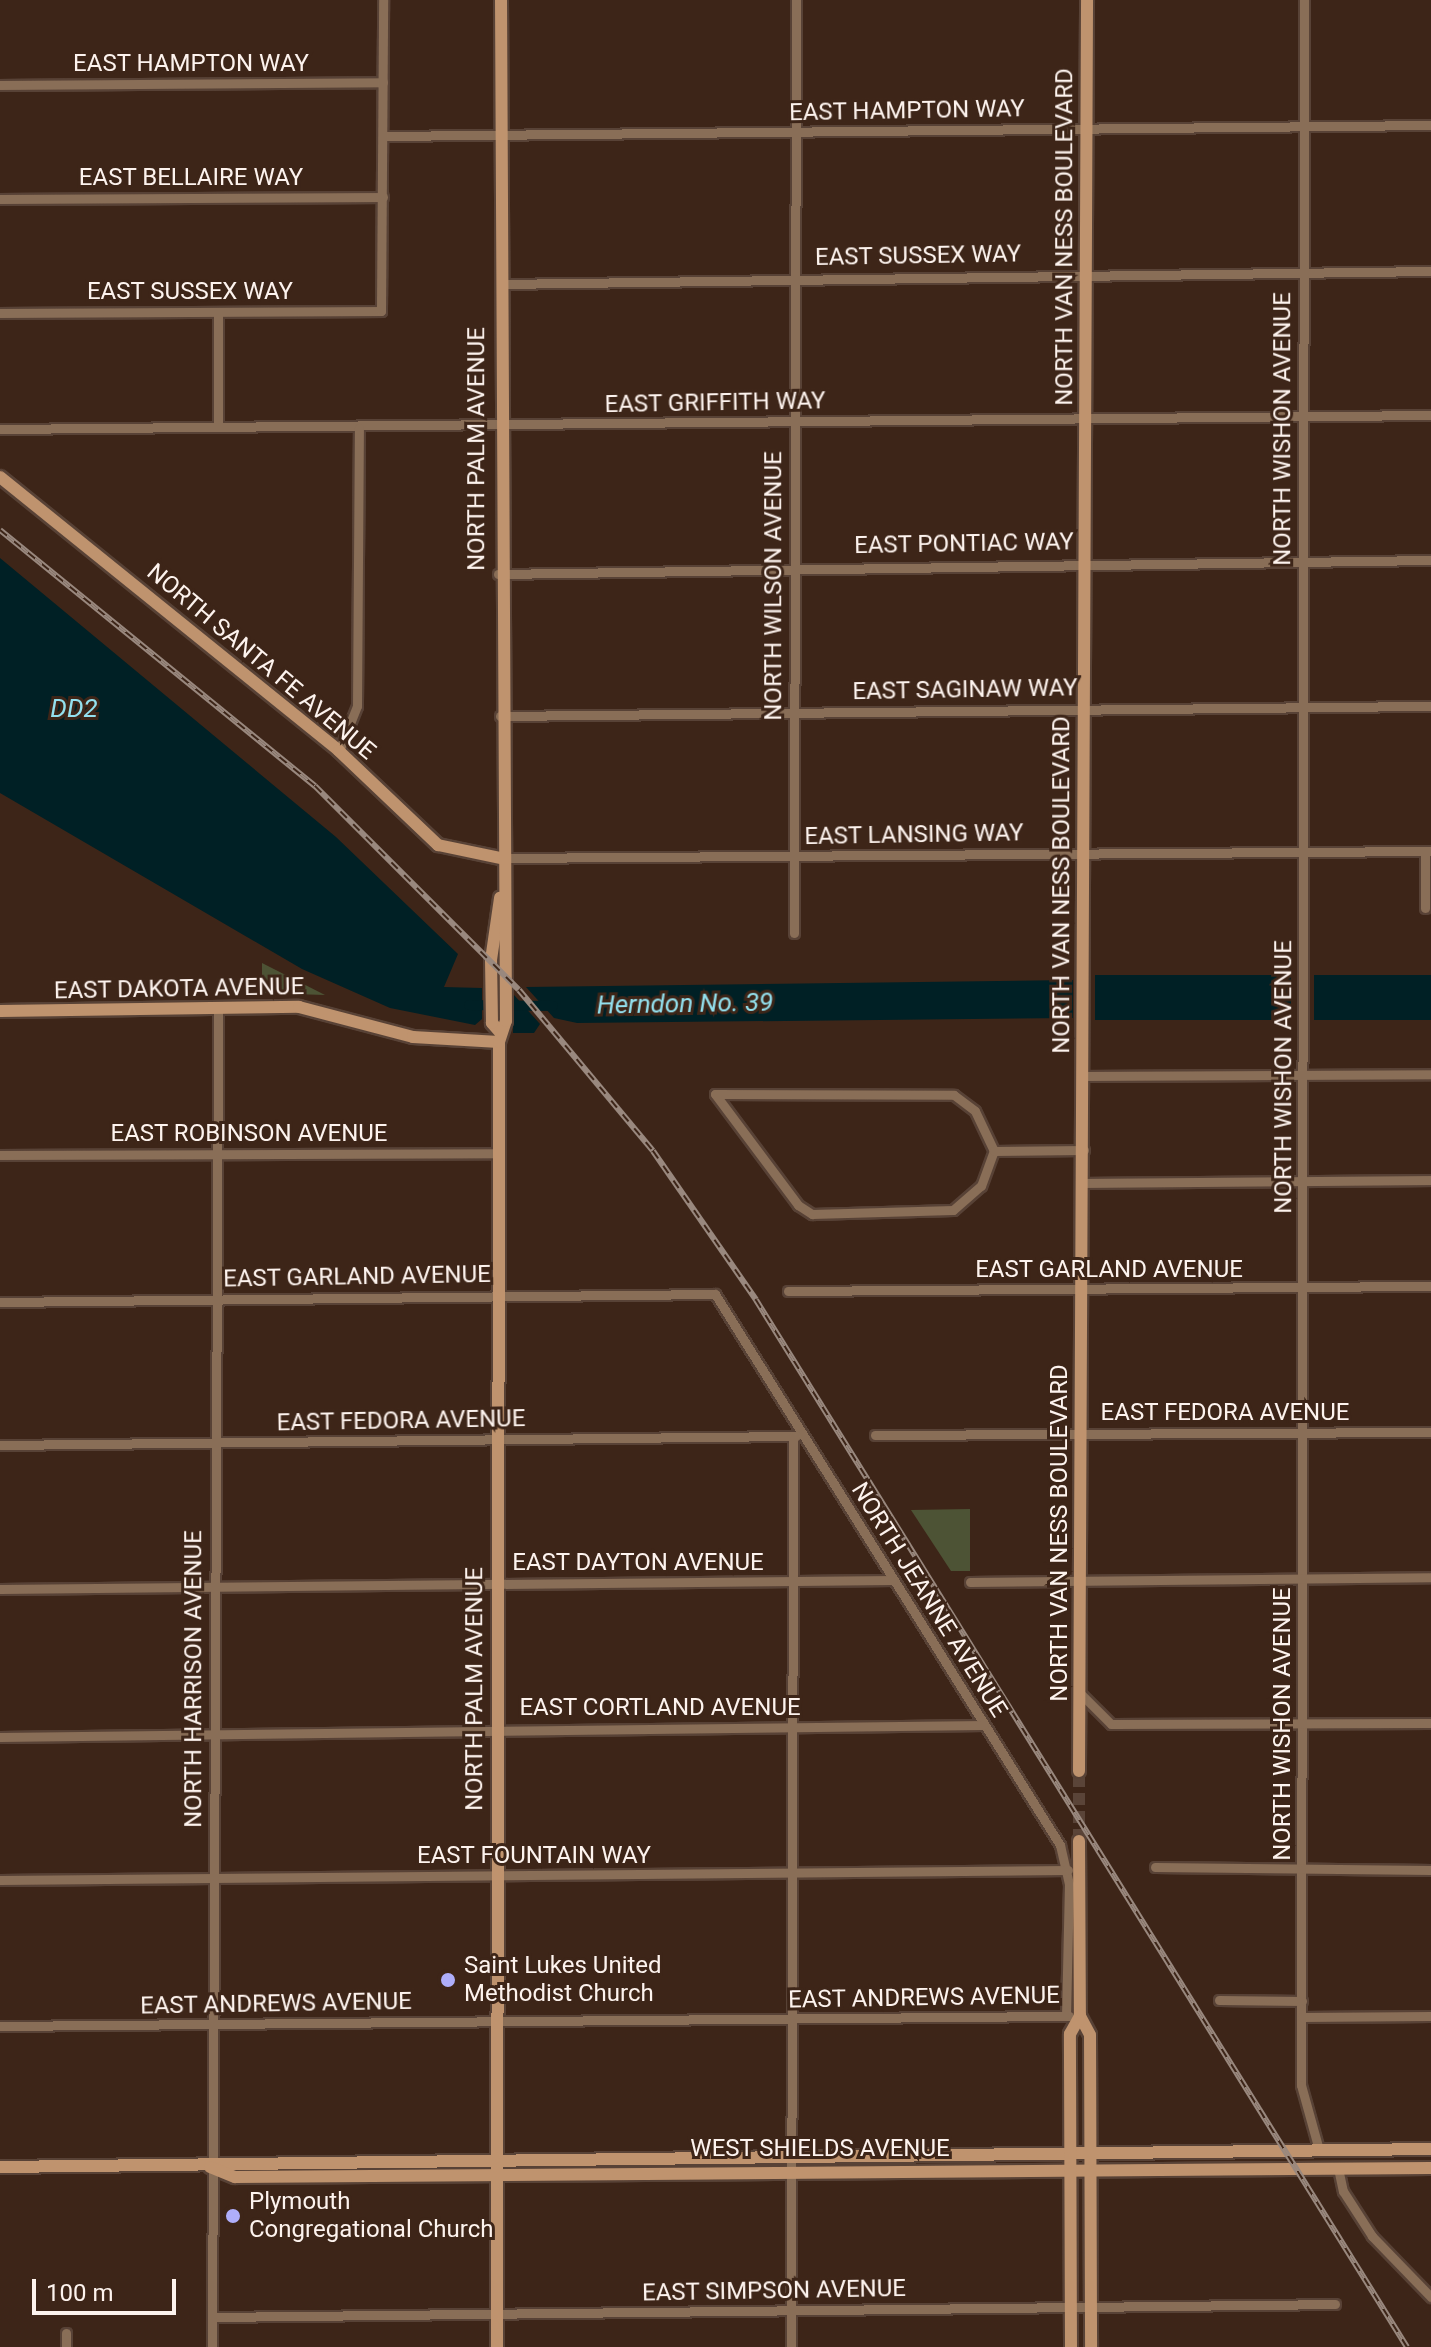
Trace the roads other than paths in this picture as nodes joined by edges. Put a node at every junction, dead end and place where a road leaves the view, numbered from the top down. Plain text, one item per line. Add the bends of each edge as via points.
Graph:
1 (383, 0) edge
2 (501, 0) edge
3 (796, 0) edge
4 (1087, 0) edge
5 (1304, 0) edge
6 (383, 82) junction
7 (0, 85) edge
8 (1431, 125) edge
9 (1303, 126) junction
10 (1086, 129) junction
11 (796, 132) junction
12 (383, 136) junction
13 (502, 137) junction
14 (383, 197) junction
15 (0, 199) edge
16 (1431, 271) edge
17 (1303, 272) junction
18 (1086, 274) junction
19 (796, 278) junction
20 (501, 284) junction
21 (0, 313) edge
22 (218, 313) junction
23 (1431, 415) edge
24 (1303, 416) junction
25 (1086, 418) junction
26 (795, 423) junction
27 (498, 425) junction
28 (218, 427) junction
29 (359, 428) junction
30 (0, 429) edge
31 (0, 477) edge
32 (1431, 560) edge
33 (1303, 561) junction
34 (1086, 563) junction
35 (795, 566) junction
36 (498, 574) junction
37 (1431, 706) edge
38 (1305, 707) junction
39 (1085, 709) junction
40 (794, 712) junction
41 (500, 716) junction
42 (339, 751) junction
43 (1304, 851) junction
44 (1428, 851) edge
45 (1084, 853) junction
46 (793, 857) junction
47 (500, 858) junction
48 (500, 898) junction
49 (1425, 908) dead end
50 (794, 933) dead end
51 (0, 1011) edge
52 (218, 1011) junction
53 (499, 1028) junction
54 (1431, 1074) edge
55 (1084, 1076) junction
56 (1304, 1076) junction
57 (1084, 1150) junction
58 (994, 1151) junction
59 (499, 1153) junction
60 (217, 1154) junction
61 (0, 1155) edge
62 (1431, 1180) edge
63 (1305, 1181) junction
64 (1084, 1183) junction
65 (1431, 1286) edge
66 (1305, 1288) junction
67 (1083, 1290) junction
68 (788, 1291) dead end
69 (499, 1294) junction
70 (715, 1294) joint
71 (216, 1301) junction
72 (0, 1302) edge
73 (1431, 1432) edge
74 (1083, 1433) junction
75 (1305, 1433) junction
76 (797, 1435) junction
77 (875, 1435) dead end
78 (498, 1439) junction
79 (215, 1443) junction
80 (0, 1445) edge
81 (1431, 1577) edge
82 (1304, 1578) junction
83 (893, 1580) junction
84 (1082, 1580) junction
85 (792, 1582) junction
86 (970, 1582) dead end
87 (497, 1584) junction
88 (215, 1588) junction
89 (0, 1589) edge
90 (1081, 1694) junction
91 (1431, 1723) edge
92 (1304, 1724) junction
93 (984, 1725) junction
94 (792, 1728) junction
95 (497, 1730) junction
96 (216, 1734) junction
97 (0, 1737) edge
98 (1079, 1771) tunnel mouth
99 (1079, 1841) tunnel mouth
100 (1155, 1867) dead end
101 (1068, 1870) junction
102 (1431, 1870) edge
103 (1303, 1871) junction
104 (497, 1875) junction
105 (792, 1875) junction
106 (213, 1879) junction
107 (0, 1880) edge
108 (1070, 1940) junction
109 (1079, 1967) junction
110 (1219, 2000) dead end
111 (1302, 2001) junction
112 (1066, 2016) junction
113 (1080, 2016) junction
114 (1431, 2016) edge
115 (1302, 2017) junction
116 (793, 2020) junction
117 (496, 2021) junction
118 (209, 2025) junction
119 (0, 2026) edge
120 (1431, 2149) edge
121 (1319, 2150) junction
122 (1071, 2152) junction
123 (1092, 2152) junction
124 (791, 2155) junction
125 (495, 2157) junction
126 (0, 2167) edge
127 (210, 2167) junction
128 (1338, 2168) junction
129 (1431, 2168) edge
130 (791, 2170) junction
131 (1071, 2170) junction
132 (1092, 2170) junction
133 (495, 2174) junction
134 (1431, 2297) edge
135 (1335, 2304) dead end
136 (1072, 2306) junction
137 (1092, 2306) junction
138 (790, 2311) junction
139 (498, 2316) junction
140 (213, 2317) junction
141 (66, 2333) dead end
142 (66, 2347) edge
143 (212, 2347) edge
144 (497, 2347) edge
145 (791, 2347) edge
146 (1071, 2347) edge
147 (1091, 2347) edge

1 - 6 street
2 - 13 main road, NORTH PALM AVENUE
3 - 11 street, NORTH WILSON AVENUE
4 - 10 main road, NORTH VAN NESS BOULEVARD
5 - 9 street, NORTH WISHON AVENUE
6 - 7 street, EAST HAMPTON WAY
6 - 12 street
8 - 9 street, EAST HAMPTON WAY
9 - 10 street, EAST HAMPTON WAY
9 - 17 street, NORTH WISHON AVENUE
10 - 11 street, EAST HAMPTON WAY
10 - 18 main road, NORTH VAN NESS BOULEVARD
11 - 13 street, EAST HAMPTON WAY
11 - 19 street, NORTH WILSON AVENUE
12 - 13 street, EAST HAMPTON WAY
12 - 14 street
13 - 20 main road, NORTH PALM AVENUE
14 - 15 street, EAST BELLAIRE WAY
14 - 22 street, EAST SUSSEX WAY via 381,311
16 - 17 street, EAST SUSSEX WAY
17 - 18 street, EAST SUSSEX WAY
17 - 24 street, NORTH WISHON AVENUE
18 - 19 street, EAST SUSSEX WAY
18 - 25 main road, NORTH VAN NESS BOULEVARD
19 - 20 street, EAST SUSSEX WAY
19 - 26 street, NORTH WILSON AVENUE
20 - 27 main road, NORTH PALM AVENUE
21 - 22 street, EAST SUSSEX WAY
22 - 28 street
23 - 24 street, EAST GRIFFITH WAY
24 - 25 street, EAST GRIFFITH WAY
24 - 33 street, NORTH WISHON AVENUE
25 - 26 street, EAST GRIFFITH WAY
25 - 34 main road, NORTH VAN NESS BOULEVARD
26 - 27 street, EAST GRIFFITH WAY
26 - 35 street, NORTH WILSON AVENUE
27 - 29 street, EAST GRIFFITH WAY
27 - 36 main road, NORTH PALM AVENUE
28 - 29 street, EAST GRIFFITH WAY
28 - 30 street, EAST GRIFFITH WAY
29 - 42 street via 357,706
31 - 42 main road, NORTH SANTA FE AVENUE
32 - 33 street, EAST PONTIAC WAY
33 - 34 street, EAST PONTIAC WAY
33 - 38 street, NORTH WISHON AVENUE
34 - 35 street, EAST PONTIAC WAY
34 - 39 main road, NORTH VAN NESS BOULEVARD
35 - 36 street, EAST PONTIAC WAY
35 - 40 street, NORTH WILSON AVENUE
36 - 41 main road, NORTH PALM AVENUE
37 - 38 street, EAST SAGINAW WAY
38 - 39 street, EAST SAGINAW WAY
38 - 43 street, NORTH WISHON AVENUE
39 - 40 street, EAST SAGINAW WAY
39 - 45 main road, NORTH VAN NESS BOULEVARD
40 - 41 street, EAST SAGINAW WAY
40 - 46 street, NORTH WILSON AVENUE
41 - 47 main road, NORTH PALM AVENUE
42 - 47 main road, NORTH SANTA FE AVENUE via 438,845
43 - 44 street, EAST LANSING WAY
43 - 45 street, EAST LANSING WAY
43 - 56 street, NORTH WISHON AVENUE
44 - 49 street, EAST LANSING WAY
45 - 46 street, EAST LANSING WAY
45 - 55 main road, NORTH VAN NESS BOULEVARD
46 - 47 street, EAST LANSING WAY
46 - 50 street, NORTH WILSON AVENUE
47 - 48 main road, NORTH PALM AVENUE
48 - 53 main road, NORTH PALM AVENUE via 505,991
48 - 53 main road, NORTH PALM AVENUE via 491,920 491,989
51 - 52 main road, EAST DAKOTA AVENUE
52 - 53 main road, EAST DAKOTA AVENUE via 299,1007 413,1037
52 - 60 street, NORTH HARRISON AVENUE
53 - 59 main road, NORTH PALM AVENUE
54 - 56 street
55 - 56 street
55 - 57 main road, NORTH VAN NESS BOULEVARD
56 - 63 street, NORTH WISHON AVENUE
57 - 58 street
57 - 64 main road, NORTH VAN NESS BOULEVARD
58 - 58 street via 975,1111 954,1095 715,1094 798,1205 827,1214 953,1210 981,1186
59 - 60 street, EAST ROBINSON AVENUE
59 - 69 main road, NORTH PALM AVENUE
60 - 61 street, EAST ROBINSON AVENUE
60 - 71 street, NORTH HARRISON AVENUE
62 - 63 street
63 - 64 street
63 - 66 street, NORTH WISHON AVENUE
64 - 67 main road, NORTH VAN NESS BOULEVARD
65 - 66 street, EAST GARLAND AVENUE
66 - 67 street, EAST GARLAND AVENUE
66 - 75 street, NORTH WISHON AVENUE
67 - 68 street, EAST GARLAND AVENUE
67 - 74 main road, NORTH VAN NESS BOULEVARD
69 - 70 street, EAST GARLAND AVENUE
69 - 71 street, EAST GARLAND AVENUE
69 - 78 main road, NORTH PALM AVENUE
70 - 76 street, NORTH JEANNE AVENUE
71 - 72 street, EAST GARLAND AVENUE
71 - 79 street, NORTH HARRISON AVENUE
73 - 75 street, EAST FEDORA AVENUE
74 - 75 street, EAST FEDORA AVENUE
74 - 77 street, EAST FEDORA AVENUE
74 - 84 main road, NORTH VAN NESS BOULEVARD
75 - 82 street, NORTH WISHON AVENUE
76 - 78 street, EAST FEDORA AVENUE
76 - 83 street, NORTH JEANNE AVENUE
76 - 85 street
78 - 79 street, EAST FEDORA AVENUE
78 - 87 main road, NORTH PALM AVENUE
79 - 80 street, EAST FEDORA AVENUE
79 - 88 street, NORTH HARRISON AVENUE
81 - 82 street
82 - 84 street
82 - 92 street, NORTH WISHON AVENUE
83 - 85 street, EAST DAYTON AVENUE
83 - 93 street, NORTH JEANNE AVENUE
84 - 86 street
84 - 90 main road, NORTH VAN NESS BOULEVARD
85 - 87 street, EAST DAYTON AVENUE
85 - 94 street
87 - 88 street, EAST DAYTON AVENUE
87 - 95 main road, NORTH PALM AVENUE
88 - 89 street, EAST DAYTON AVENUE
88 - 96 street, NORTH HARRISON AVENUE
90 - 92 street via 1111,1724
90 - 98 main road, NORTH VAN NESS BOULEVARD
91 - 92 street
92 - 103 street, NORTH WISHON AVENUE
93 - 94 street, EAST CORTLAND AVENUE
93 - 101 street, NORTH JEANNE AVENUE via 1060,1845
94 - 95 street, EAST CORTLAND AVENUE
94 - 105 street
95 - 96 street, EAST CORTLAND AVENUE
95 - 104 main road, NORTH PALM AVENUE
96 - 97 street, EAST CORTLAND AVENUE
96 - 106 street, NORTH HARRISON AVENUE
99 - 109 main road
100 - 103 street
101 - 105 street, EAST FOUNTAIN WAY
101 - 108 street, NORTH JEANNE AVENUE
102 - 103 street
103 - 111 street, NORTH WISHON AVENUE
104 - 105 street, EAST FOUNTAIN WAY
104 - 106 street, EAST FOUNTAIN WAY
104 - 117 main road, NORTH PALM AVENUE
105 - 116 street
106 - 107 street, EAST FOUNTAIN WAY
106 - 118 street, NORTH HARRISON AVENUE
108 - 109 street, NORTH JEANNE AVENUE
108 - 112 street, NORTH JEANNE AVENUE
109 - 113 main road
110 - 111 street
111 - 115 street, NORTH WISHON AVENUE
112 - 113 street, EAST ANDREWS AVENUE
112 - 116 street, EAST ANDREWS AVENUE
113 - 122 main road via 1070,2034
113 - 123 main road via 1090,2035
114 - 115 street
115 - 121 street, NORTH WISHON AVENUE via 1301,2085
116 - 117 street, EAST ANDREWS AVENUE
116 - 124 street
117 - 118 street, EAST ANDREWS AVENUE
117 - 125 main road, NORTH PALM AVENUE
118 - 119 street, EAST ANDREWS AVENUE
118 - 127 street, NORTH HARRISON AVENUE
120 - 121 main road, WEST SHIELDS AVENUE
121 - 123 main road, WEST SHIELDS AVENUE
122 - 123 main road, WEST SHIELDS AVENUE
122 - 124 main road, WEST SHIELDS AVENUE
122 - 131 main road
123 - 132 main road
124 - 125 main road, WEST SHIELDS AVENUE
124 - 130 street
125 - 127 main road, WEST SHIELDS AVENUE via 235,2158
125 - 133 main road, NORTH PALM AVENUE
126 - 127 main road, WEST SHIELDS AVENUE
127 - 133 main road, WEST SHIELDS AVENUE via 235,2177
127 - 140 street, NORTH HARRISON AVENUE
128 - 129 main road, WEST SHIELDS AVENUE
128 - 132 main road, WEST SHIELDS AVENUE
128 - 134 street via 1343,2191 1372,2236
130 - 131 main road, WEST SHIELDS AVENUE
130 - 133 main road, WEST SHIELDS AVENUE
130 - 138 street
131 - 132 main road, WEST SHIELDS AVENUE
131 - 136 main road
132 - 137 main road
133 - 139 main road, NORTH PALM AVENUE
135 - 137 street, EAST SIMPSON AVENUE
136 - 137 street, EAST SIMPSON AVENUE
136 - 138 street, EAST SIMPSON AVENUE
136 - 146 main road
137 - 147 main road
138 - 139 street, EAST SIMPSON AVENUE
138 - 145 street
139 - 140 street, EAST SIMPSON AVENUE
139 - 144 main road, NORTH PALM AVENUE
140 - 143 street, NORTH HARRISON AVENUE
141 - 142 street

